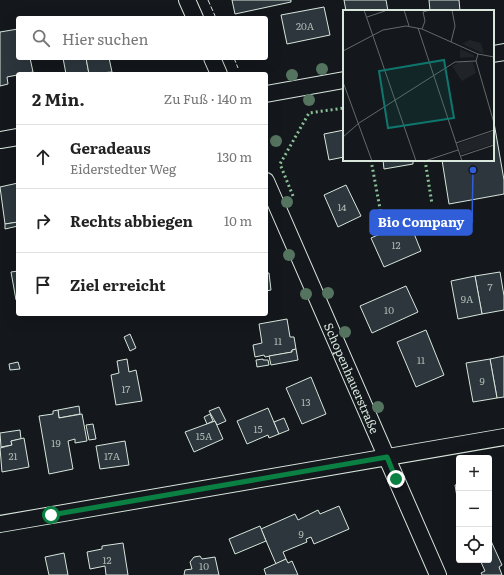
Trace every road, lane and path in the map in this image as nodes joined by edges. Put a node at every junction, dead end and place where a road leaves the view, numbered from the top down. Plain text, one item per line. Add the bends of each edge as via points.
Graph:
1 (186, 0) edge
2 (193, 16) edge
3 (504, 52) edge
4 (494, 54) edge
5 (213, 60) edge
6 (218, 72) edge
7 (343, 80) edge
8 (268, 94) edge
9 (16, 137) edge
10 (0, 140) edge
11 (268, 186) edge
12 (504, 437) edge
13 (387, 457) junction
14 (0, 524) edge
15 (438, 575) edge

1 - 2 street
3 - 4 street
5 - 6 street
7 - 8 street
9 - 10 street
11 - 13 street, Schopenhauerstraße
12 - 13 street
13 - 14 street
13 - 15 street, Schopenhauerstraße

